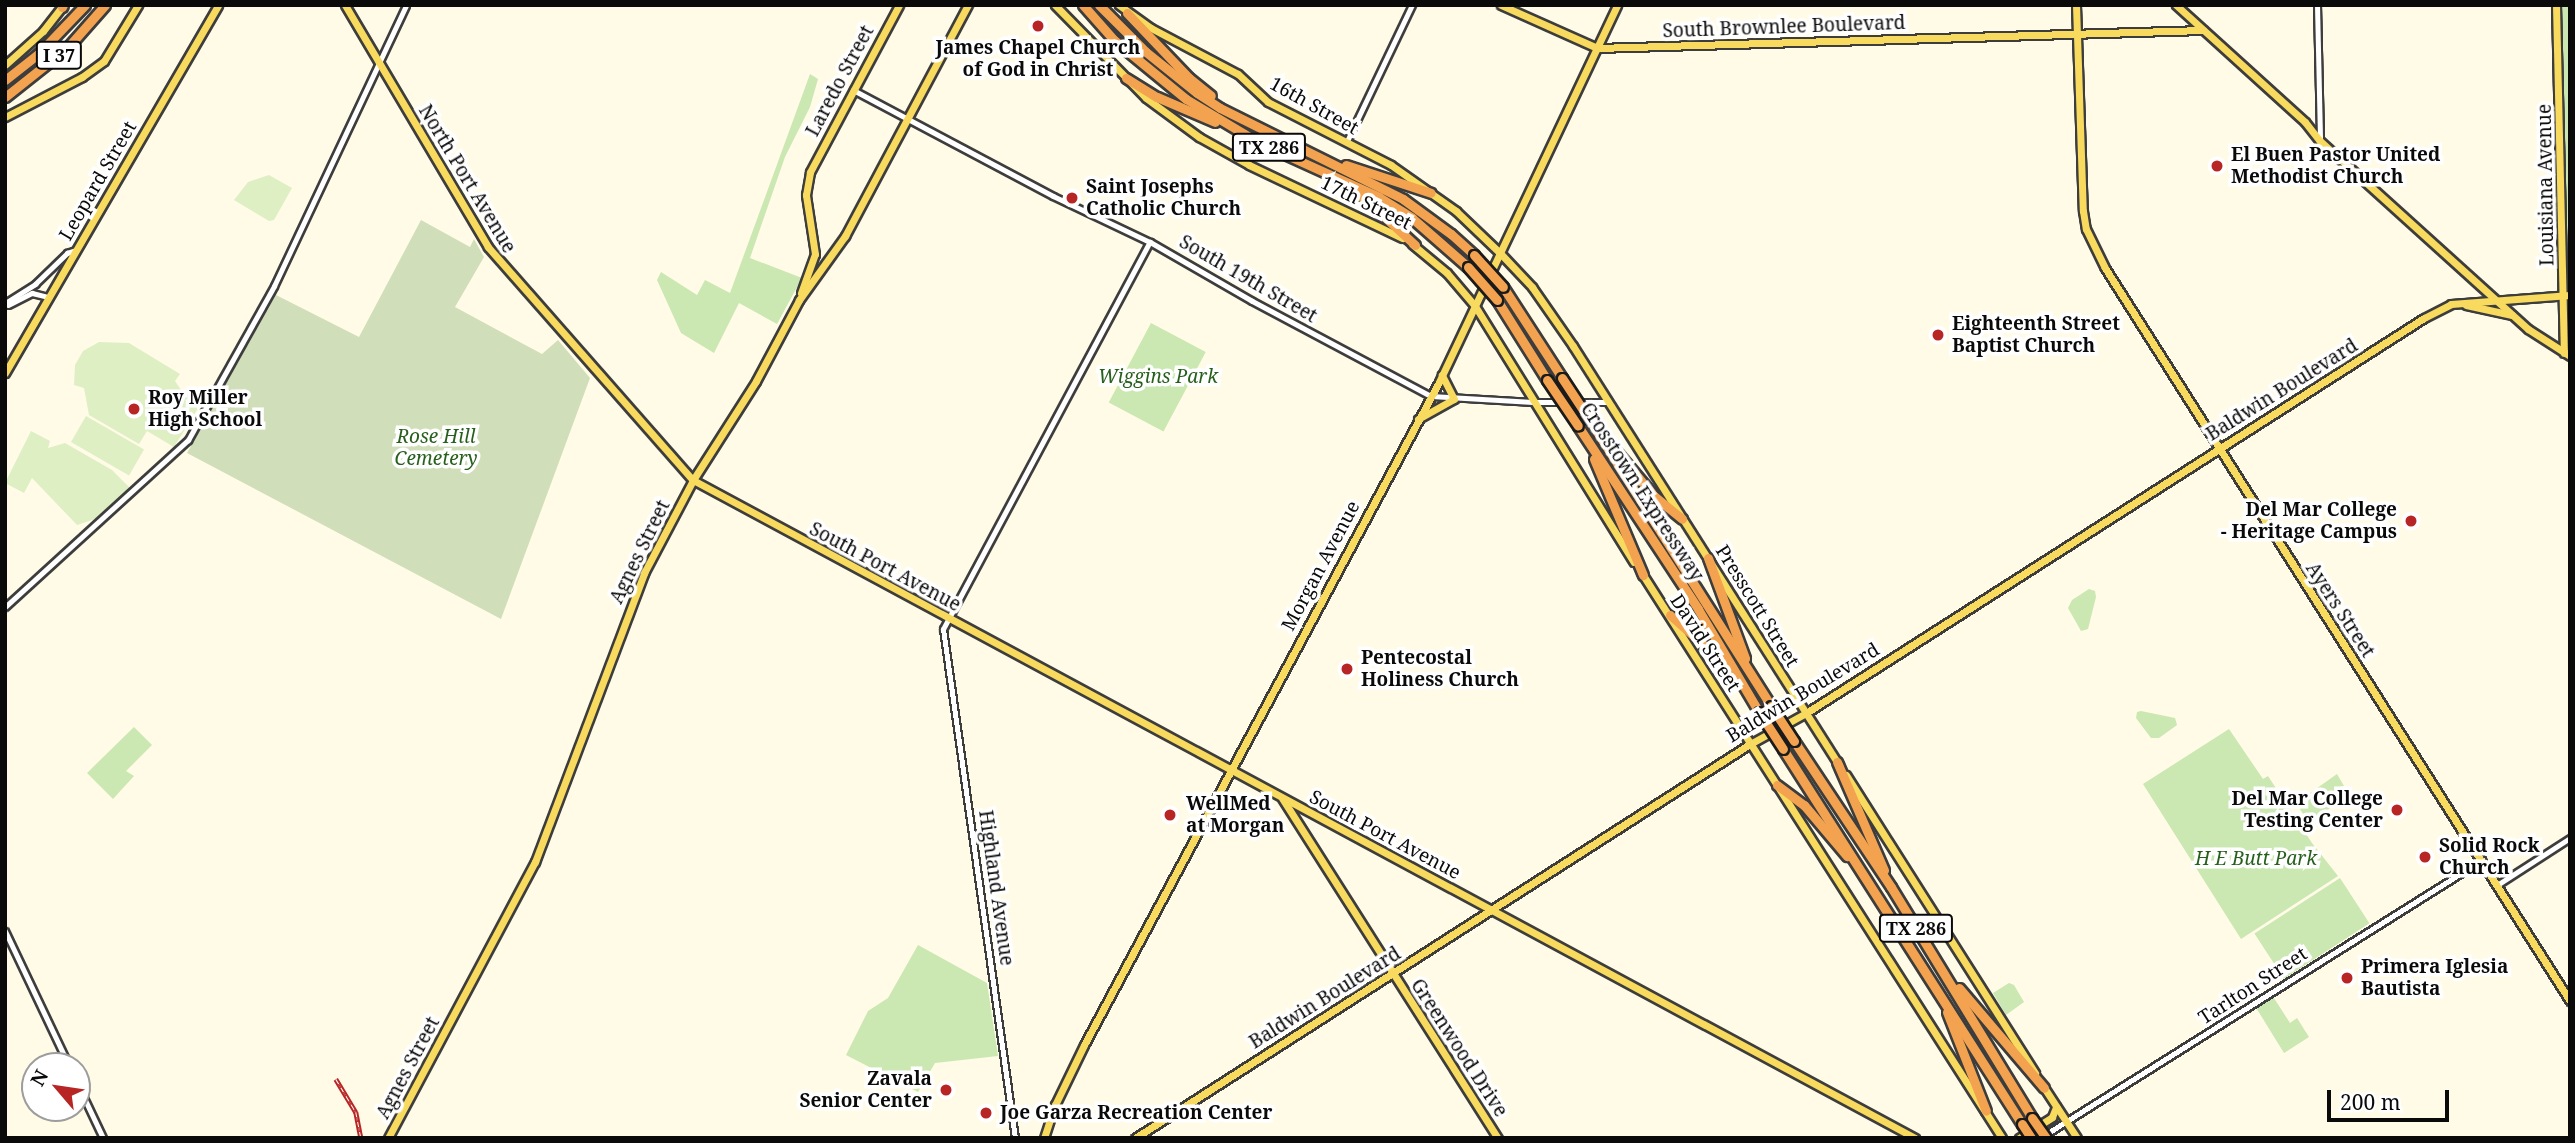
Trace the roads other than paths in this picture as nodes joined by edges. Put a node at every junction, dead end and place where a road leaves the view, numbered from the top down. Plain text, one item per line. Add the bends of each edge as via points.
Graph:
1 (63, 5) edge
2 (85, 5) edge
3 (107, 5) edge
4 (138, 5) edge
5 (218, 5) edge
6 (345, 5) edge
7 (406, 5) edge
8 (899, 5) edge
9 (968, 5) edge
10 (1055, 5) edge
11 (1083, 5) edge
12 (1099, 5) edge
13 (1119, 5) edge
14 (1412, 5) edge
15 (1501, 5) edge
16 (1617, 5) edge
17 (2076, 5) edge
18 (2176, 5) edge
19 (2316, 5) edge
20 (2556, 5) edge
21 (1127, 13) junction
22 (2203, 30) junction
23 (2077, 33) junction
24 (1597, 48) junction
25 (379, 63) junction
26 (5, 65) edge
27 (1126, 78) junction
28 (5, 80) edge
29 (853, 90) junction
30 (5, 97) edge
31 (5, 117) edge
32 (907, 118) junction
33 (1247, 122) junction
34 (1238, 131) junction
35 (1347, 141) junction
36 (2320, 141) junction
37 (1318, 155) junction
38 (1391, 165) joint
39 (1318, 169) junction
40 (1431, 193) junction
41 (1150, 242) junction
42 (1415, 245) junction
43 (76, 250) junction
44 (1500, 253) junction
45 (34, 285) junction
46 (32, 293) junction
47 (45, 295) junction
48 (2567, 295) edge
49 (2497, 299) junction
50 (799, 300) junction
51 (2458, 303) junction
52 (5, 305) edge
53 (1475, 306) junction
54 (2514, 315) junction
55 (2570, 344) edge
56 (2567, 355) edge
57 (5, 373) edge
58 (1442, 375) junction
59 (1431, 396) junction
60 (1454, 399) junction
61 (1533, 402) junction
62 (1609, 402) junction
63 (1418, 419) junction
64 (1589, 419) junction
65 (1585, 438) junction
66 (2220, 447) junction
67 (693, 480) junction
68 (1682, 519) junction
69 (1708, 558) junction
70 (1643, 575) junction
71 (5, 607) edge
72 (1670, 615) junction
73 (948, 619) junction
74 (1752, 676) junction
75 (1757, 709) junction
76 (1806, 713) junction
77 (1750, 744) junction
78 (1837, 762) junction
79 (1230, 771) junction
80 (1777, 785) junction
81 (1282, 797) junction
82 (2570, 838) edge
83 (2482, 860) junction
84 (2497, 885) junction
85 (1873, 887) junction
86 (1891, 887) junction
87 (1492, 910) junction
88 (5, 930) edge
89 (1933, 956) junction
90 (1393, 973) junction
91 (1933, 981) junction
92 (2570, 1001) edge
93 (62, 1052) edge
94 (2044, 1088) junction
95 (2056, 1107) junction
96 (1986, 1111) junction
97 (91, 1113) edge
98 (2066, 1121) junction
99 (103, 1138) edge
100 (388, 1138) edge
101 (1015, 1138) edge
102 (1044, 1138) edge
103 (1135, 1138) edge
104 (1498, 1138) edge
105 (1915, 1138) edge
106 (2002, 1138) edge
107 (2019, 1138) edge
108 (2031, 1138) edge
109 (2043, 1138) edge
110 (2077, 1138) edge

1 - 26 main road via 43,32
2 - 28 highway, I 37 via 38,54
3 - 30 highway, I 37 via 88,27
4 - 31 main road via 113,50 82,77
5 - 43 main road, Leopard Street
6 - 25 main road, North Port Avenue
7 - 25 street
8 - 29 main road, Laredo Street
9 - 32 main road, Agnes Street
10 - 27 main road
11 - 34 highway, Crosstown Expressway / TX 286 via 1151,73
12 - 33 highway, Crosstown Expressway / TX 286 via 1176,78
13 - 21 main road, 16th Street
14 - 35 street
15 - 24 main road, South Brownlee Boulevard
16 - 24 main road, Morgan Avenue
17 - 23 main road, Ayers Street
18 - 22 main road
19 - 36 street
20 - 48 main road, Louisiana Avenue
21 - 33 highway via 1189,78
21 - 35 main road, 16th Street via 1238,74 1268,102
22 - 23 main road, South Brownlee Boulevard
22 - 36 main road
23 - 24 main road, South Brownlee Boulevard
23 - 66 main road, Ayers Street via 2086,229 2105,268
24 - 44 main road, Morgan Avenue
25 - 67 main road, North Port Avenue via 493,254
25 - 71 street via 274,286 182,447
27 - 34 highway via 1157,97
27 - 42 main road, 17th Street via 1146,99 1199,137
29 - 32 street, South 19th Street
29 - 50 main road, Laredo Street via 810,172 806,208 815,254
32 - 41 street, South 19th Street via 1056,198
32 - 50 main road, Agnes Street via 845,236
33 - 37 highway, Crosstown Expressway / TX 286
34 - 39 highway, Crosstown Expressway / TX 286
35 - 38 main road, 16th Street
36 - 49 main road
37 - 40 highway
37 - 64 highway, Crosstown Expressway / TX 286, bridge via 1403,199 1474,255 1503,287
38 - 40 main road, Presscott Street
39 - 42 highway via 1365,200
39 - 65 highway, Crosstown Expressway / TX 286, bridge via 1412,218 1468,267 1497,300
40 - 44 main road, Presscott Street
41 - 59 street, South 19th Street
41 - 73 street
42 - 53 main road, 17th Street
43 - 45 street
43 - 47 main road, Leopard Street
44 - 53 main road, Morgan Avenue
44 - 62 main road, Presscott Street via 1532,287
45 - 46 street
45 - 47 street
45 - 52 street
46 - 47 street
46 - 52 street
47 - 57 main road, Leopard Street
48 - 49 main road, Baldwin Boulevard
48 - 56 main road, Louisiana Avenue
49 - 51 main road, Baldwin Boulevard
49 - 54 main road
50 - 67 main road, Agnes Street via 756,381
51 - 54 main road
51 - 66 main road, Baldwin Boulevard via 2424,318
53 - 58 main road, Morgan Avenue
53 - 61 main road, David Street
54 - 56 main road via 2528,330
55 - 56 main road
58 - 59 main road, Morgan Avenue
58 - 60 main road
59 - 60 street, South 19th Street
59 - 63 main road, Morgan Avenue
60 - 61 street, South 19th Street
60 - 63 main road
61 - 62 street, South 19th Street
61 - 70 main road, David Street
62 - 68 main road, Presscott Street
63 - 79 main road, Morgan Avenue
64 - 68 highway via 1654,496
64 - 74 highway, Crosstown Expressway / TX 286
65 - 70 highway
65 - 75 highway, Crosstown Expressway / TX 286 via 1698,609
66 - 76 main road, Baldwin Boulevard
66 - 83 main road, Ayers Street
67 - 73 main road, South Port Avenue
67 - 100 main road, Agnes Street via 636,591 535,862
68 - 69 main road, Presscott Street
69 - 74 highway
69 - 76 main road, Presscott Street
70 - 72 main road, David Street
72 - 75 highway via 1715,655
72 - 77 main road, David Street
73 - 79 main road, South Port Avenue
73 - 101 street, Highland Avenue via 943,629
74 - 86 highway, Crosstown Expressway / TX 286, bridge
75 - 85 highway, Crosstown Expressway / TX 286, bridge
76 - 77 main road, Baldwin Boulevard
76 - 78 main road, Presscott Street
77 - 80 main road, David Street
77 - 87 main road, Baldwin Boulevard
78 - 86 highway
78 - 94 main road, Presscott Street
79 - 81 main road, South Port Avenue
79 - 102 main road, Morgan Avenue via 1081,1052
80 - 85 highway via 1804,805
80 - 96 main road, David Street
81 - 87 main road, South Port Avenue
81 - 90 main road, Greenwood Drive
82 - 84 street
83 - 84 main road, Ayers Street
83 - 98 street, Tarlton Street
84 - 92 main road, Ayers Street
85 - 91 highway, Crosstown Expressway / TX 286
86 - 89 highway, Crosstown Expressway / TX 286
87 - 90 main road, Baldwin Boulevard
87 - 105 main road, South Port Avenue
88 - 93 street
89 - 94 highway
89 - 109 highway, Crosstown Expressway / TX 286, bridge
90 - 103 main road, Baldwin Boulevard
90 - 104 main road, Greenwood Drive
91 - 96 highway
91 - 108 highway, Crosstown Expressway / TX 286, bridge
94 - 95 main road, Presscott Street
95 - 98 main road, Presscott Street
95 - 107 main road via 2052,1117
96 - 106 main road, David Street
97 - 99 street
98 - 109 street, Tarlton Street
98 - 110 main road, Presscott Street

